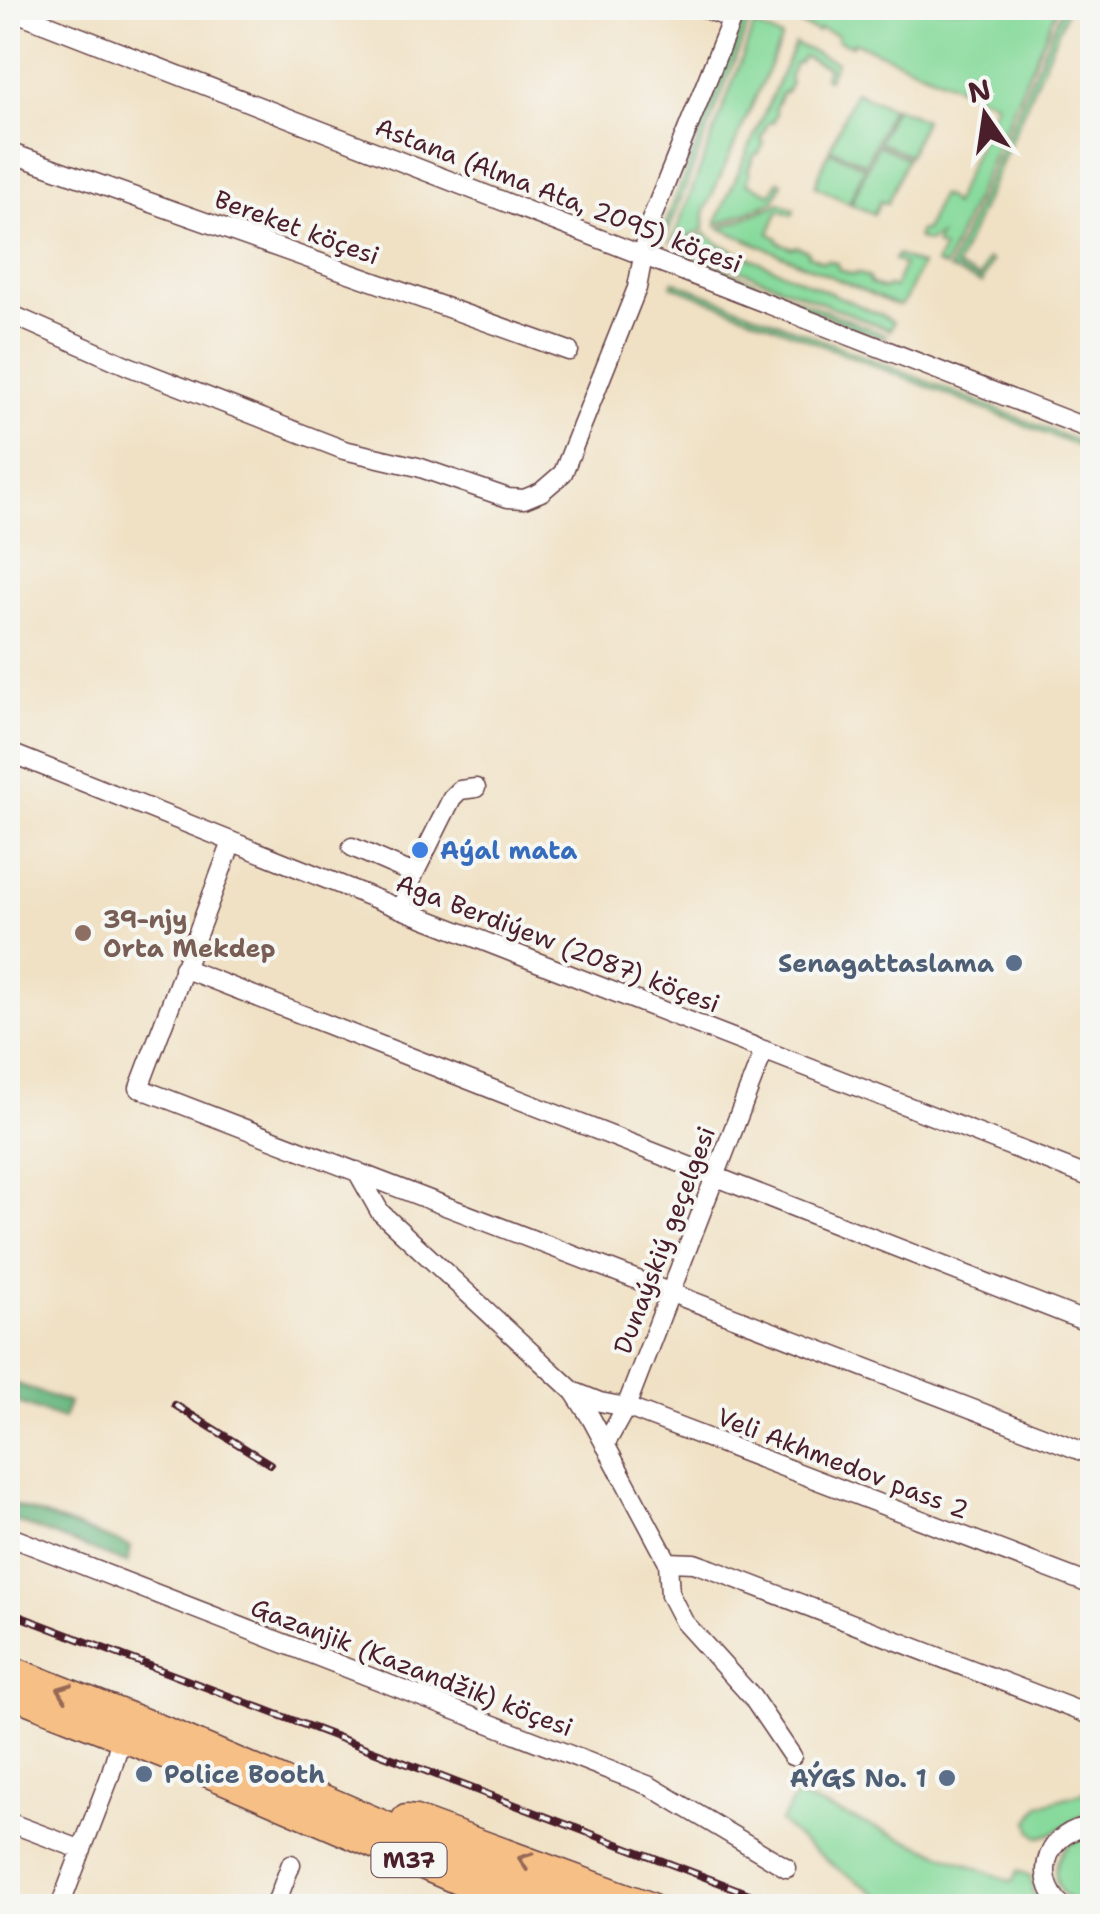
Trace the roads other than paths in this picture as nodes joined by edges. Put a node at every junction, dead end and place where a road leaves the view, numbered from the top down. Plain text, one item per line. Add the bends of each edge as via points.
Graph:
1 (703, 8) edge
2 (8, 9) edge
3 (734, 13) edge
4 (8, 152) edge
5 (644, 255) junction
6 (8, 313) edge
7 (568, 351) dead end
8 (1092, 430) edge
9 (8, 752) edge
10 (476, 788) dead end
11 (232, 842) junction
12 (352, 846) dead end
13 (414, 874) junction
14 (401, 909) junction
15 (183, 968) junction
16 (764, 1050) junction
17 (357, 1171) junction
18 (716, 1178) junction
19 (1092, 1178) edge
20 (671, 1291) junction
21 (1092, 1324) edge
22 (574, 1392) junction
23 (626, 1407) junction
24 (605, 1445) junction
25 (1092, 1455) edge
26 (8, 1536) edge
27 (668, 1562) junction
28 (1092, 1585) edge
29 (8, 1669) edge
30 (8, 1692) edge
31 (1092, 1716) edge
32 (124, 1726) junction
33 (792, 1756) dead end
34 (351, 1812) junction
35 (8, 1822) edge
36 (1092, 1825) edge
37 (82, 1850) junction
38 (291, 1864) dead end
39 (787, 1868) dead end
40 (60, 1906) edge
41 (275, 1906) edge
42 (518, 1906) edge
43 (572, 1906) edge
44 (649, 1906) edge
45 (1062, 1906) edge

1 - 3 street
2 - 5 street, Astana (Alma Ata, 2095) köçesi
3 - 5 street via 649,225
4 - 7 street, Bereket köçesi
5 - 6 street via 563,473 524,499 344,450
5 - 8 street, Astana (Alma Ata, 2095) köçesi
9 - 11 street, Aga Berdiýew (2087) köçesi
10 - 13 street via 452,798
11 - 14 street, Aga Berdiýew (2087) köçesi
11 - 15 street
12 - 13 street
13 - 14 street
14 - 16 street, Aga Berdiýew (2087) köçesi
15 - 17 street via 139,1088
15 - 18 street
16 - 18 street, Dunaýskiý geçelgesi
16 - 19 street, Aga Berdiýew (2087) köçesi
17 - 20 street
17 - 22 street via 380,1212
18 - 20 street, Dunaýskiý geçelgesi
18 - 21 street
20 - 23 street, Dunaýskiý geçelgesi
20 - 25 street
22 - 23 street, Veli Akhmedov pass 2
22 - 24 street
23 - 24 street, Dunaýskiý geçelgesi
23 - 28 street, Veli Akhmedov pass 2
24 - 27 street
26 - 39 street, Gazanjik (Kazandžik) köçesi via 650,1786
27 - 31 street via 711,1569
27 - 33 street via 670,1595 684,1622 752,1697
32 -> 29 highway, M37
30 - 32 highway, M37
32 - 34 highway, M37
32 - 37 street
32 - 42 highway, M37
34 - 43 highway, M37
44 -> 34 highway via 415,1820
35 - 37 street
36 - 45 street via 1066,1834 1048,1857 1048,1886
37 - 40 street
38 - 41 street

